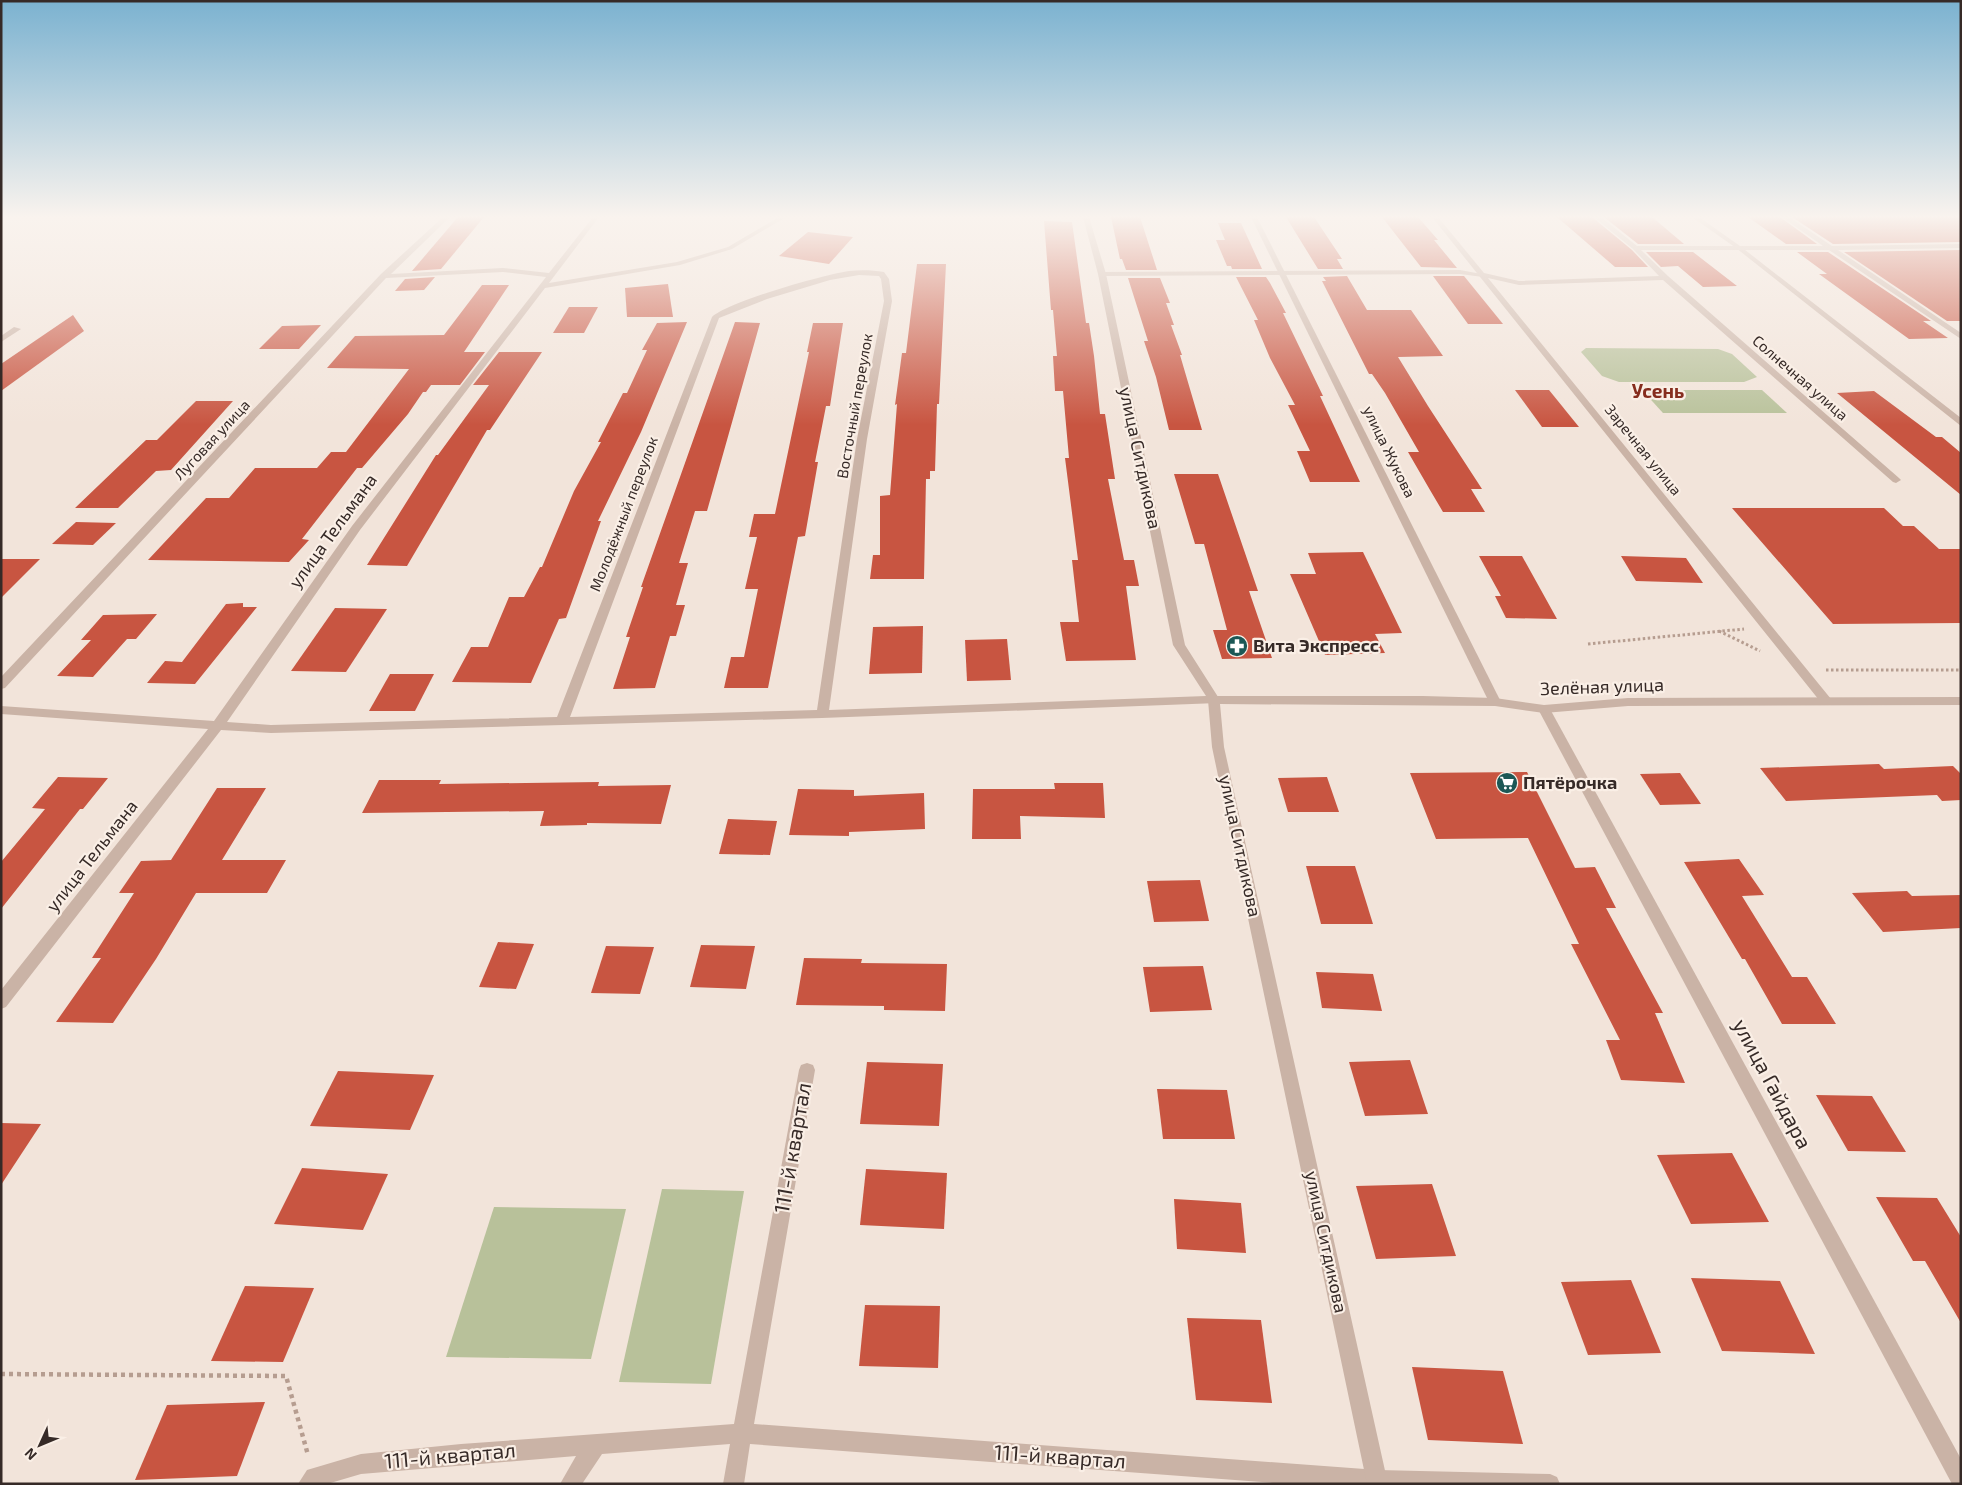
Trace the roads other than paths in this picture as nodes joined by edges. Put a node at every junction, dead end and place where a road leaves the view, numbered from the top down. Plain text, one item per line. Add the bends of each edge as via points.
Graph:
1 (374, 286) edge
2 (543, 286) edge
3 (800, 286) edge
4 (886, 286) edge
5 (1105, 286) edge
6 (1290, 286) edge
7 (1491, 286) edge
8 (1674, 286) edge
9 (1788, 286) edge
10 (1887, 286) edge
11 (716, 317) joint
12 (17, 329) dead end
13 (1961, 336) edge
14 (1, 340) edge
15 (1961, 423) edge
16 (1896, 480) dead end
17 (1, 685) edge
18 (1214, 700) junction
19 (1961, 701) edge
20 (1495, 702) junction
21 (1827, 702) junction
22 (1544, 709) junction
23 (1, 710) edge
24 (822, 714) junction
25 (562, 721) junction
26 (217, 726) junction
27 (1, 1002) edge
28 (807, 1070) dead end
29 (743, 1433) junction
30 (596, 1444) junction
31 (1961, 1480) edge
32 (311, 1481) edge
33 (1378, 1482) edge
34 (570, 1484) edge
35 (733, 1484) edge
36 (1550, 1484) edge

1 - 17 street, Луговая улица
2 - 26 street, улица Тельмана via 356,528
3 - 11 street, Восточный переулок via 741,304
4 - 24 street, Восточный переулок via 888,301 862,439
5 - 18 street, улица Ситдикова via 1179,645
6 - 20 street, улица Жукова
7 - 21 street, Заречная улица
8 - 16 street, Солнечная улица
9 - 15 street
10 - 13 street
11 - 25 street, Молодёжный переулок
12 - 14 street
18 - 20 street, Зелёная улица
18 - 24 street, Зелёная улица
18 - 33 street, улица Ситдикова via 1218,747
19 - 21 street, Зелёная улица
20 - 22 street, Зелёная улица
21 - 22 street, Зелёная улица via 1628,702
22 - 31 street, улица Гайдара
23 - 26 street, Зелёная улица
24 - 25 street, Зелёная улица
25 - 26 street, Зелёная улица via 272,729
26 - 27 street, улица Тельмана
28 - 29 street, 111-й квартал
29 - 30 street, 111-й квартал
29 - 33 street, 111-й квартал
29 - 35 street, 111-й квартал
30 - 32 street, 111-й квартал via 361,1464
30 - 34 street
33 - 36 street, 111-й квартал

